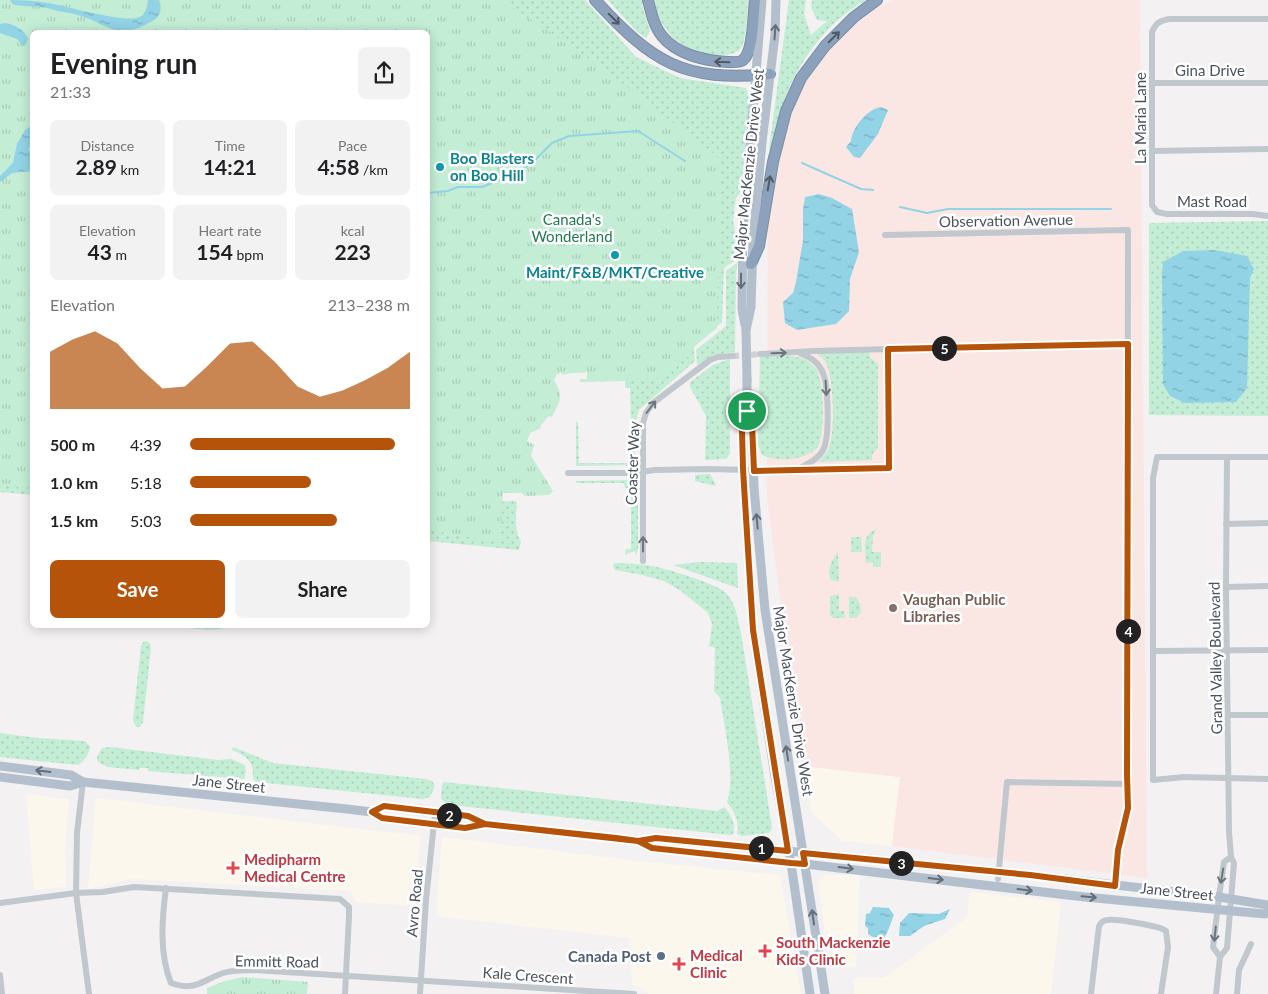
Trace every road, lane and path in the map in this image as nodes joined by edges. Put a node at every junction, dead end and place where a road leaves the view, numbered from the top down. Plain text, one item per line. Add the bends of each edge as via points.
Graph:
1 (596, 0) edge
2 (648, 0) edge
3 (754, 0) edge
4 (762, 0) edge
5 (776, 0) edge
6 (877, 0) edge
7 (1268, 19) edge
8 (770, 74) junction
9 (756, 75) junction
10 (1153, 83) junction
11 (1268, 83) edge
12 (1268, 149) edge
13 (1152, 151) junction
14 (1157, 212) joint
15 (1268, 216) edge
16 (885, 235) dead end
17 (751, 264) junction
18 (746, 330) junction
19 (1128, 344) junction
20 (888, 349) junction
21 (799, 353) junction
22 (760, 354) tunnel mouth
23 (734, 356) tunnel mouth
24 (747, 411) junction
25 (1268, 457) edge
26 (1227, 458) junction
27 (743, 469) junction
28 (644, 471) junction
29 (754, 471) junction
30 (794, 471) junction
31 (568, 473) dead end
32 (1268, 522) edge
33 (1226, 524) junction
34 (643, 561) dead end
35 (1268, 586) edge
36 (1226, 587) junction
37 (1227, 650) junction
38 (1268, 650) edge
39 (1154, 652) junction
40 (1268, 714) edge
41 (1228, 715) junction
42 (0, 766) edge
43 (0, 777) edge
44 (1229, 778) junction
45 (1268, 779) edge
46 (84, 782) junction
47 (1128, 784) junction
48 (372, 812) junction
49 (435, 814) junction
50 (434, 824) junction
51 (485, 824) junction
52 (638, 841) junction
53 (788, 851) junction
54 (803, 853) junction
55 (1230, 857) junction
56 (791, 863) junction
57 (805, 864) junction
58 (998, 876) junction
59 (1115, 886) junction
60 (166, 888) junction
61 (76, 893) junction
62 (1218, 897) junction
63 (1230, 899) junction
64 (0, 903) edge
65 (1268, 905) edge
66 (1218, 909) junction
67 (1229, 910) junction
68 (1268, 912) edge
69 (1252, 944) dead end
70 (1220, 957) junction
71 (0, 975) edge
72 (346, 975) junction
73 (421, 980) junction
74 (2, 994) edge
75 (89, 994) edge
76 (345, 994) edge
77 (420, 994) edge
78 (634, 994) edge
79 (810, 994) edge
80 (825, 994) edge
81 (1091, 994) edge
82 (1161, 994) edge
83 (1216, 994) edge
84 (1237, 994) edge

1 -> 9 highway via 632,38 670,64 696,73
3 -> 2 highway via 750,51 743,60 736,62 708,61 682,52 662,36
4 - 9 main road, Major MacKenzie Drive West
8 -> 5 main road, Major MacKenzie Drive West
17 -> 6 highway via 759,246 773,162 786,111 801,78 825,46 854,17
7 - 10 street, La Maria Lane via 1161,20 1152,32
8 - 9 highway
8 - 17 main road, Major MacKenzie Drive West
9 -> 18 main road, Major MacKenzie Drive West via 743,228 742,309
10 - 11 street, Gina Drive
10 - 13 street, La Maria Lane
12 - 13 street
13 - 14 street, La Maria Lane via 1152,205
14 - 15 street, Mast Road
16 - 19 street, Observation Avenue via 1128,230
17 - 18 main road, Major MacKenzie Drive West
18 - 24 main road, Major MacKenzie Drive West, bridge
19 - 20 street
19 - 47 street
20 - 21 street
20 - 30 street via 889,468
22 -> 21 street
21 -> 30 street via 813,359 822,369 826,382 827,437 823,450 813,461
28 -> 23 street, Coaster Way via 643,423 653,403 710,360
24 - 27 main road, Major MacKenzie Drive West via 742,430
24 - 29 main road, Major MacKenzie Drive West via 752,424
25 - 26 street
26 - 33 street, Grand Valley Boulevard
26 - 39 street via 1157,457 1154,468
27 - 28 street
27 - 29 street
27 - 53 main road, Major MacKenzie Drive West via 753,630
28 - 31 street
34 -> 28 street, Coaster Way
29 - 30 street
54 -> 29 main road, Major MacKenzie Drive West via 767,620
32 - 33 street
33 - 36 street, Grand Valley Boulevard
35 - 36 street
36 - 37 street, Grand Valley Boulevard
37 - 38 street
37 - 39 street
37 - 41 street, Grand Valley Boulevard
39 - 44 street via 1153,780
40 - 41 street
41 - 44 street, Grand Valley Boulevard
46 -> 42 main road, Jane Street via 71,775
43 - 46 main road, Jane Street via 70,786
44 - 45 street
44 - 55 street, Grand Valley Boulevard
46 - 48 main road, Jane Street
46 - 61 street via 77,833
47 - 58 street via 1008,782
47 - 59 street via 1128,808 1118,850
48 - 49 main road, Jane Street via 384,806
48 - 50 main road, Jane Street via 382,818
49 - 50 street, Avro Road
49 - 51 main road, Jane Street via 468,816
50 - 51 main road, Jane Street via 465,828
50 - 73 street, Avro Road
51 - 52 main road, Jane Street
52 - 53 main road, Jane Street via 656,838
52 - 56 main road, Jane Street via 652,848
53 - 54 main road, Jane Street
53 - 56 main road, Major MacKenzie Drive West
54 - 57 main road, Major MacKenzie Drive West
54 - 58 main road, Jane Street
55 -> 62 street, Grand Valley Boulevard via 1224,862
55 - 63 street, Grand Valley Boulevard via 1234,863
56 - 57 main road, Jane Street
56 - 79 main road, Major MacKenzie Drive West
57 -> 66 main road, Jane Street
80 -> 57 main road, Major MacKenzie Drive West
58 - 59 main road, Jane Street
59 - 62 main road, Jane Street
60 - 61 street via 134,887
60 - 72 street via 340,899 349,907
60 - 72 street, Emmitt Road via 164,952 171,983 179,986 201,984 238,970
61 - 64 street
61 - 75 street
62 - 63 main road, Jane Street
62 - 66 street, Grand Valley Boulevard
63 - 65 main road, Jane Street
63 - 67 street, Grand Valley Boulevard
66 - 67 main road, Jane Street
66 -> 70 street, Grand Valley Boulevard via 1214,947
67 - 68 main road, Jane Street
67 - 70 street, Grand Valley Boulevard via 1227,948
69 - 84 street via 1239,970
70 - 83 street
71 - 74 street
72 - 73 street, Emmitt Road
72 - 76 street
73 - 77 street, Avro Road
73 - 78 street, Kale Crescent
81 - 82 street via 1099,926 1110,919 1158,926 1166,931 1168,947

